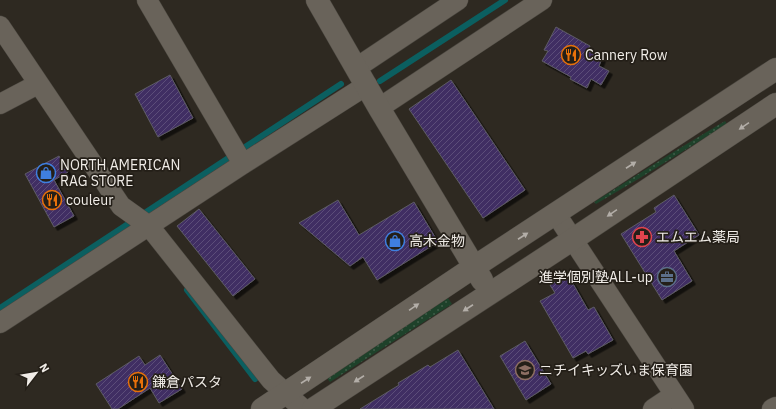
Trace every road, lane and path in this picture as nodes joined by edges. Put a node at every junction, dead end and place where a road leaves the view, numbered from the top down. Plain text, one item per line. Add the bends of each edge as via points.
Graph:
1 (147, 0) edge
2 (317, 0) edge
3 (458, 0) edge
4 (542, 0) edge
5 (0, 26) edge
6 (776, 69) edge
7 (362, 77) junction
8 (38, 84) junction
9 (0, 104) edge
10 (776, 104) edge
11 (380, 108) junction
12 (238, 156) junction
13 (556, 214) junction
14 (141, 224) junction
15 (572, 240) junction
16 (474, 267) junction
17 (490, 294) junction
18 (0, 323) edge
19 (286, 394) junction
20 (679, 402) edge
21 (776, 407) edge
22 (262, 409) edge
23 (303, 409) edge
24 (313, 409) edge
25 (653, 409) edge
26 (772, 409) edge

1 - 12 street
2 - 7 street
3 - 7 street
4 - 11 street
5 - 8 street
13 -> 6 street
7 - 11 street
7 - 12 street
8 - 9 street
8 - 14 street via 121,206
10 -> 15 street
11 - 16 street
12 - 14 street
13 - 15 street
16 -> 13 street
14 - 18 street
14 - 19 street via 271,380
15 - 17 street
15 - 20 street
16 - 17 street
19 -> 16 street
17 -> 24 street
19 - 22 street
19 - 23 street
20 - 25 street
21 - 26 street

